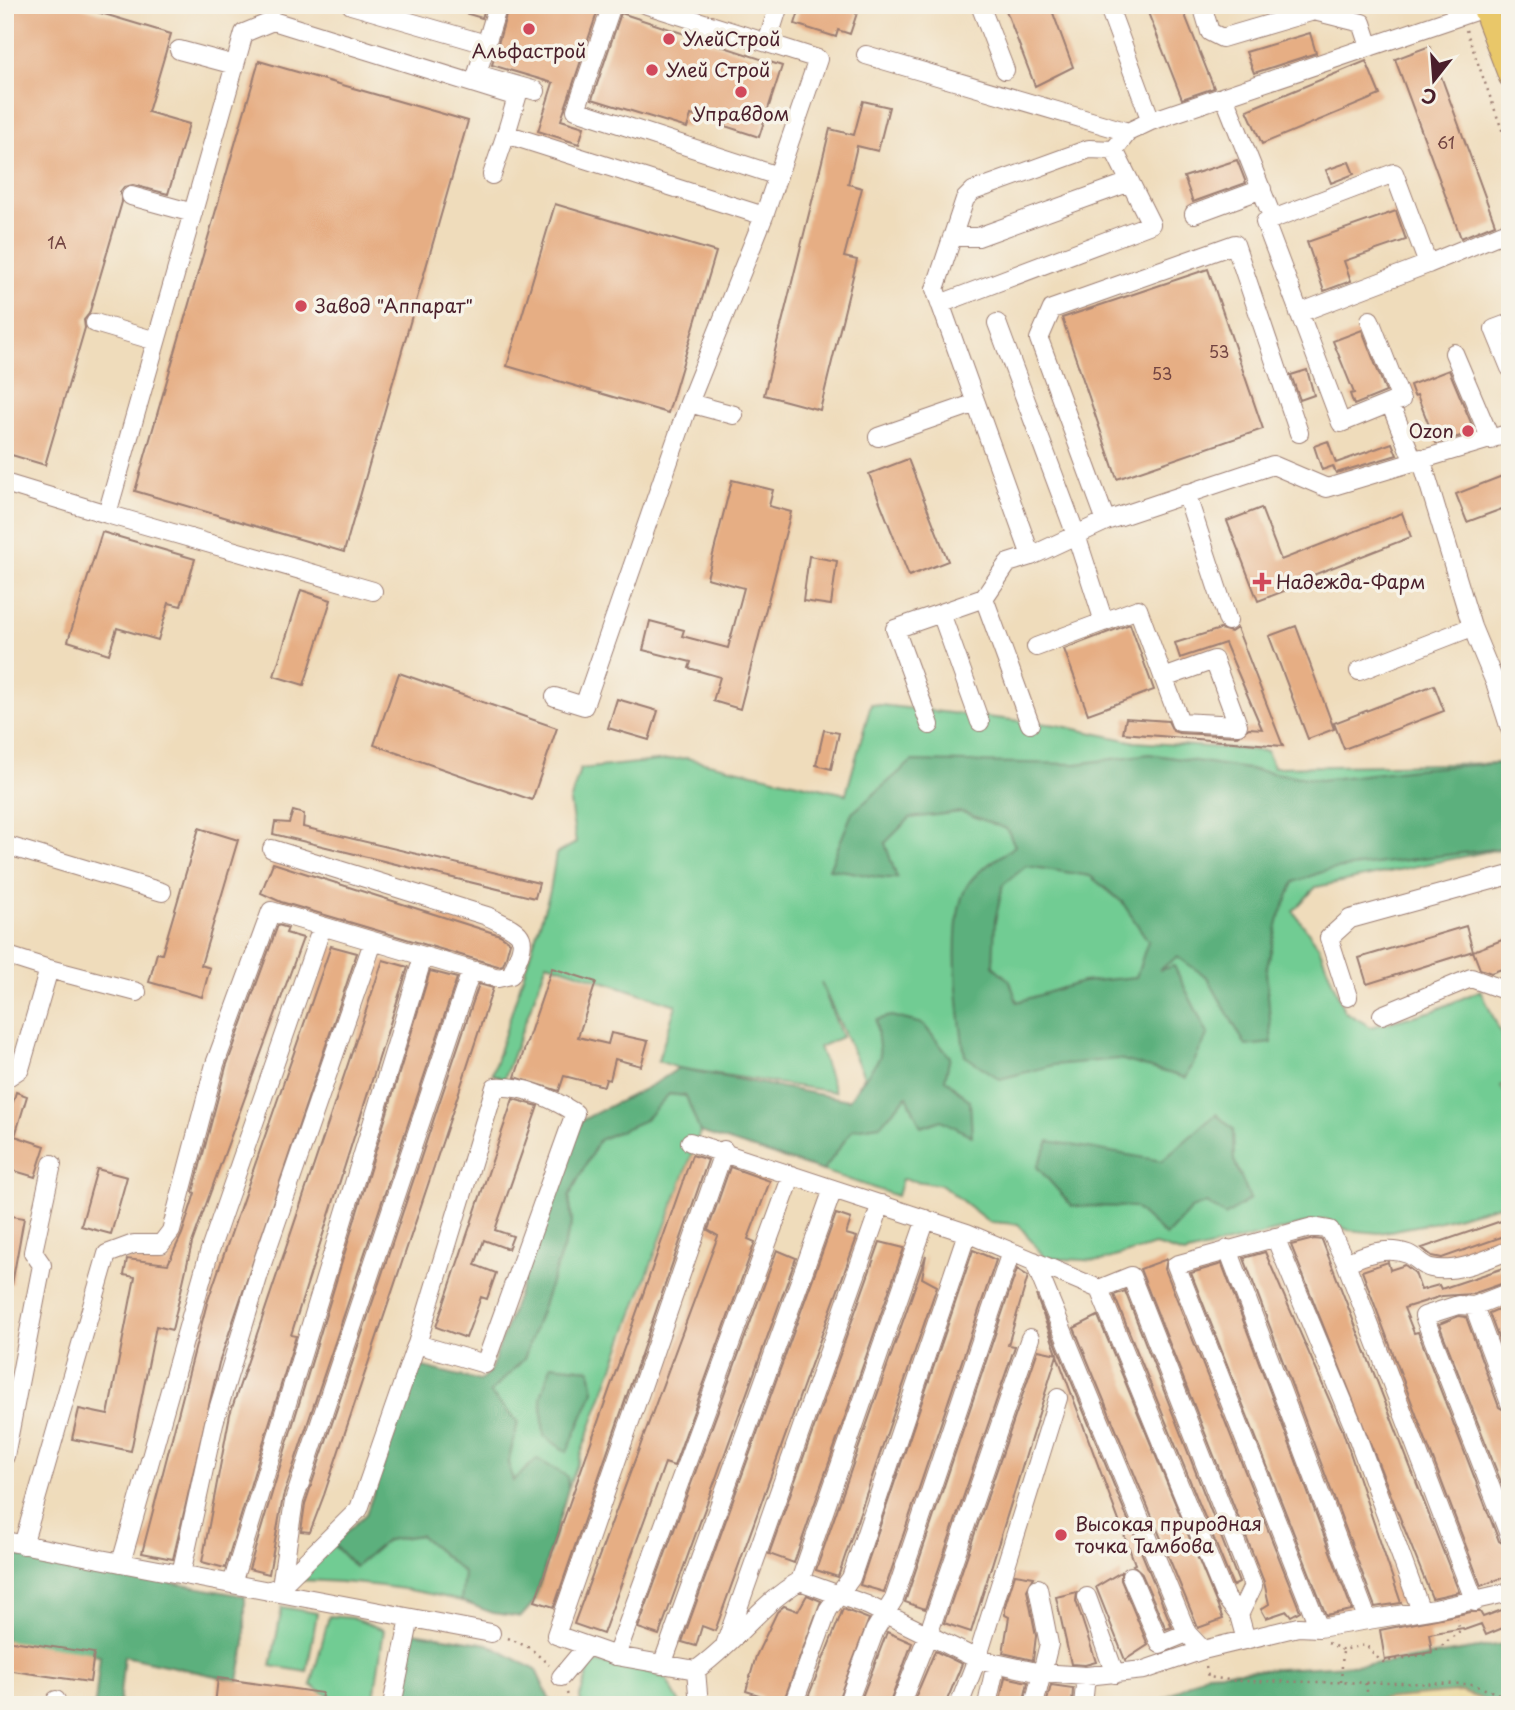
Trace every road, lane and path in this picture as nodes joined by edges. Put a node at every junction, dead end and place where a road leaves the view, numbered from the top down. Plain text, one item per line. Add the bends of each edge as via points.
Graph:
1 (351, 5) edge
2 (498, 5) edge
3 (612, 5) edge
4 (647, 5) edge
5 (779, 5) edge
6 (980, 5) edge
7 (1108, 5) edge
8 (1202, 5) edge
9 (1491, 6) edge
10 (1313, 8) edge
11 (1510, 8) edge
12 (1461, 17) junction
13 (767, 43) junction
14 (486, 44) junction
15 (1370, 47) junction
16 (179, 50) dead end
17 (866, 55) dead end
18 (235, 65) junction
19 (1005, 70) dead end
20 (1510, 76) edge
21 (536, 91) dead end
22 (1224, 96) junction
23 (1151, 121) junction
24 (1128, 132) junction
25 (506, 134) junction
26 (1114, 150) junction
27 (1510, 152) edge
28 (492, 175) dead end
29 (778, 176) junction
30 (1130, 182) junction
31 (1262, 189) junction
32 (131, 196) dead end
33 (1269, 209) dead end
34 (193, 213) junction
35 (1194, 214) dead end
36 (764, 216) junction
37 (1510, 230) edge
38 (952, 237) junction
39 (1428, 264) junction
40 (940, 304) junction
41 (1299, 313) junction
42 (1370, 320) dead end
43 (95, 323) dead end
44 (997, 323) dead end
45 (1510, 323) edge
46 (156, 341) junction
47 (1454, 353) dead end
48 (1510, 368) edge
49 (689, 403) junction
50 (976, 403) junction
51 (1390, 403) junction
52 (734, 415) dead end
53 (1299, 433) dead end
54 (1510, 433) edge
55 (878, 437) dead end
56 (1491, 440) junction
57 (1417, 459) junction
58 (5, 483) edge
59 (1186, 493) junction
60 (107, 514) junction
61 (1107, 521) junction
62 (1076, 535) junction
63 (1031, 556) junction
64 (373, 591) dead end
65 (985, 598) junction
66 (941, 613) junction
67 (1228, 621) dead end
68 (1104, 622) junction
69 (1472, 627) junction
70 (1036, 647) dead end
71 (1359, 671) dead end
72 (1164, 678) junction
73 (555, 697) dead end
74 (980, 722) dead end
75 (1030, 724) dead end
76 (930, 725) dead end
77 (1510, 729) edge
78 (5, 845) edge
79 (272, 849) dead end
80 (1510, 876) edge
81 (162, 892) dead end
82 (323, 927) junction
83 (373, 942) junction
84 (5, 955) edge
85 (423, 957) junction
86 (49, 969) junction
87 (471, 971) junction
88 (137, 992) dead end
89 (1510, 992) edge
90 (1348, 997) dead end
91 (1382, 1015) dead end
92 (5, 1079) edge
93 (690, 1142) dead end
94 (724, 1150) junction
95 (52, 1164) dead end
96 (792, 1175) junction
97 (833, 1189) junction
98 (881, 1204) junction
99 (926, 1219) junction
100 (967, 1233) junction
101 (1275, 1237) junction
102 (1228, 1249) junction
103 (1510, 1250) edge
104 (1011, 1252) junction
105 (1034, 1261) junction
106 (1346, 1263) junction
107 (1099, 1289) junction
108 (1510, 1293) edge
109 (1474, 1306) junction
110 (1030, 1338) dead end
111 (416, 1344) junction
112 (1058, 1398) dead end
113 (1510, 1403) edge
114 (5, 1456) edge
115 (1510, 1537) edge
116 (14, 1543) edge
117 (121, 1563) junction
118 (181, 1574) junction
119 (1131, 1576) dead end
120 (800, 1581) junction
121 (232, 1584) junction
122 (274, 1588) junction
123 (1038, 1588) dead end
124 (1510, 1592) edge
125 (840, 1595) junction
126 (1087, 1597) dead end
127 (1475, 1602) junction
128 (1454, 1606) junction
129 (1421, 1611) junction
130 (886, 1613) junction
131 (1239, 1615) junction
132 (410, 1618) junction
133 (1367, 1618) junction
134 (1319, 1628) junction
135 (491, 1633) joint
136 (1187, 1633) junction
137 (928, 1635) junction
138 (1247, 1640) junction
139 (587, 1646) junction
140 (1203, 1650) junction
141 (1343, 1650) junction
142 (723, 1651) junction
143 (615, 1656) junction
144 (977, 1659) junction
145 (996, 1664) junction
146 (662, 1665) junction
147 (696, 1670) junction
148 (1041, 1673) junction
149 (1115, 1674) junction
150 (1086, 1676) junction
151 (561, 1677) junction
152 (1341, 1682) junction
153 (1365, 1683) junction
154 (1510, 1698) edge
155 (1375, 1699) dead end
156 (392, 1705) edge
157 (571, 1705) edge
158 (699, 1705) edge
159 (793, 1705) edge
160 (847, 1705) edge
161 (901, 1705) edge
162 (960, 1705) edge
163 (987, 1705) edge
164 (1034, 1705) edge
165 (1083, 1705) edge

1 - 14 street
2 - 14 street
3 - 29 street via 576,110
4 - 13 street
5 - 13 street
6 - 19 street
7 - 23 street
8 - 10 street via 1210,32 1222,38
9 - 11 street
9 - 12 street
9 - 20 main road
10 - 15 street via 1362,23
12 - 15 street
12 - 27 path
13 - 29 street via 818,59
14 - 21 street via 477,74
15 - 22 street
16 - 18 street
17 - 24 street
18 - 25 street via 244,33 273,21 517,97
18 - 34 street
22 - 23 street
22 - 31 street
23 - 24 street
24 - 26 street
25 - 28 street
25 - 36 street
26 - 30 street
26 - 38 street via 1089,149 973,191 965,199
29 - 36 street
30 - 38 street via 978,237
30 - 40 street via 1151,224
31 - 33 street
31 - 35 street
32 - 34 street
34 - 46 street
36 - 49 street
37 - 39 street
38 - 40 street via 935,289
39 - 41 street
39 - 41 street via 1394,173 1265,222
40 - 50 street
41 - 51 street via 1340,423
42 - 51 street via 1401,400
43 - 46 street
44 - 62 street
45 - 48 street via 1494,329
46 - 60 street
47 - 56 street
49 - 52 street
49 - 73 street via 584,706
50 - 55 street
50 - 63 street
51 - 57 street
53 - 61 street via 1235,244 1052,309 1039,339
54 - 56 street
56 - 57 street
57 - 59 street via 1327,488 1273,465
57 - 69 street
58 - 60 street
59 - 61 street
59 - 67 street
60 - 64 street
61 - 62 street
62 - 63 street
62 - 68 street
63 - 65 street via 1008,563
65 - 66 street
65 - 75 street
66 - 74 street
66 - 76 street via 895,629
68 - 70 street
68 - 72 street via 1138,609
69 - 71 street
69 - 77 street
72 - 72 street via 1180,722 1238,725 1214,660
78 - 81 street
79 - 87 street via 487,916 521,936 523,948 511,975 498,978
80 - 90 street via 1350,919 1329,938
82 - 83 street
82 - 116 street via 271,911 215,1064 171,1231 161,1244 134,1244 107,1254
82 - 117 street via 209,1253
83 - 85 street
83 - 118 street via 221,1398
84 - 86 street
85 - 87 street
85 - 121 street
86 - 88 street
86 - 92 street via 20,1069
87 - 122 street via 294,1501
89 - 91 street via 1472,978
93 - 94 street
94 - 96 street
94 - 139 street via 556,1635
95 - 114 street via 33,1252 42,1265
96 - 97 street
96 - 143 street
97 - 98 street
97 - 146 street
98 - 99 street
98 - 142 street
99 - 100 street
99 - 120 street
100 - 104 street
100 - 125 street via 851,1578
101 - 102 street
101 - 106 street via 1313,1227 1330,1230
101 - 129 street via 1353,1424
102 - 133 street
102 - 134 street via 1176,1265
103 - 106 street via 1470,1265 1443,1269 1429,1268 1408,1254 1373,1251
104 - 105 street
104 - 130 street
105 - 107 street
105 - 136 street
106 - 127 street
107 - 131 street via 1225,1597
107 - 131 street via 1130,1276 1254,1586
108 - 109 street
109 - 113 street
109 - 115 street via 1424,1316
110 - 137 street
111 - 111 street via 485,1364 575,1113 560,1103 510,1086 495,1087
111 - 122 street via 359,1509
112 - 144 street
116 - 117 street
117 - 118 street
118 - 121 street
119 - 136 street via 1160,1644
120 - 125 street
120 - 142 street via 778,1596
121 - 122 street
122 - 132 street
123 - 148 street via 1049,1644
124 - 127 street
125 - 130 street
125 - 159 street via 828,1610
126 - 149 street
127 - 128 street
128 - 129 street
128 - 141 path via 1460,1631 1433,1653 1383,1662 1371,1647 1360,1644
129 - 133 street
130 - 137 street
130 - 160 street
131 - 138 street
132 - 135 street
132 - 156 street
133 - 134 street
134 - 138 street via 1298,1627
134 - 141 path via 1325,1642
135 - 151 path via 530,1648
136 - 140 street
137 - 144 street
137 - 161 street
138 - 140 street
139 - 143 street
139 - 151 street
140 - 149 street via 1144,1670
140 - 152 path via 1208,1677
141 - 152 path
142 - 147 street
143 - 146 street
144 - 145 street
144 - 162 street
145 - 148 street
145 - 163 street
146 - 147 street
147 - 158 street
148 - 150 street
148 - 164 street
149 - 150 street
150 - 165 street
151 - 157 path
152 - 153 path
153 - 154 path via 1471,1684
153 - 155 path via 1368,1695

